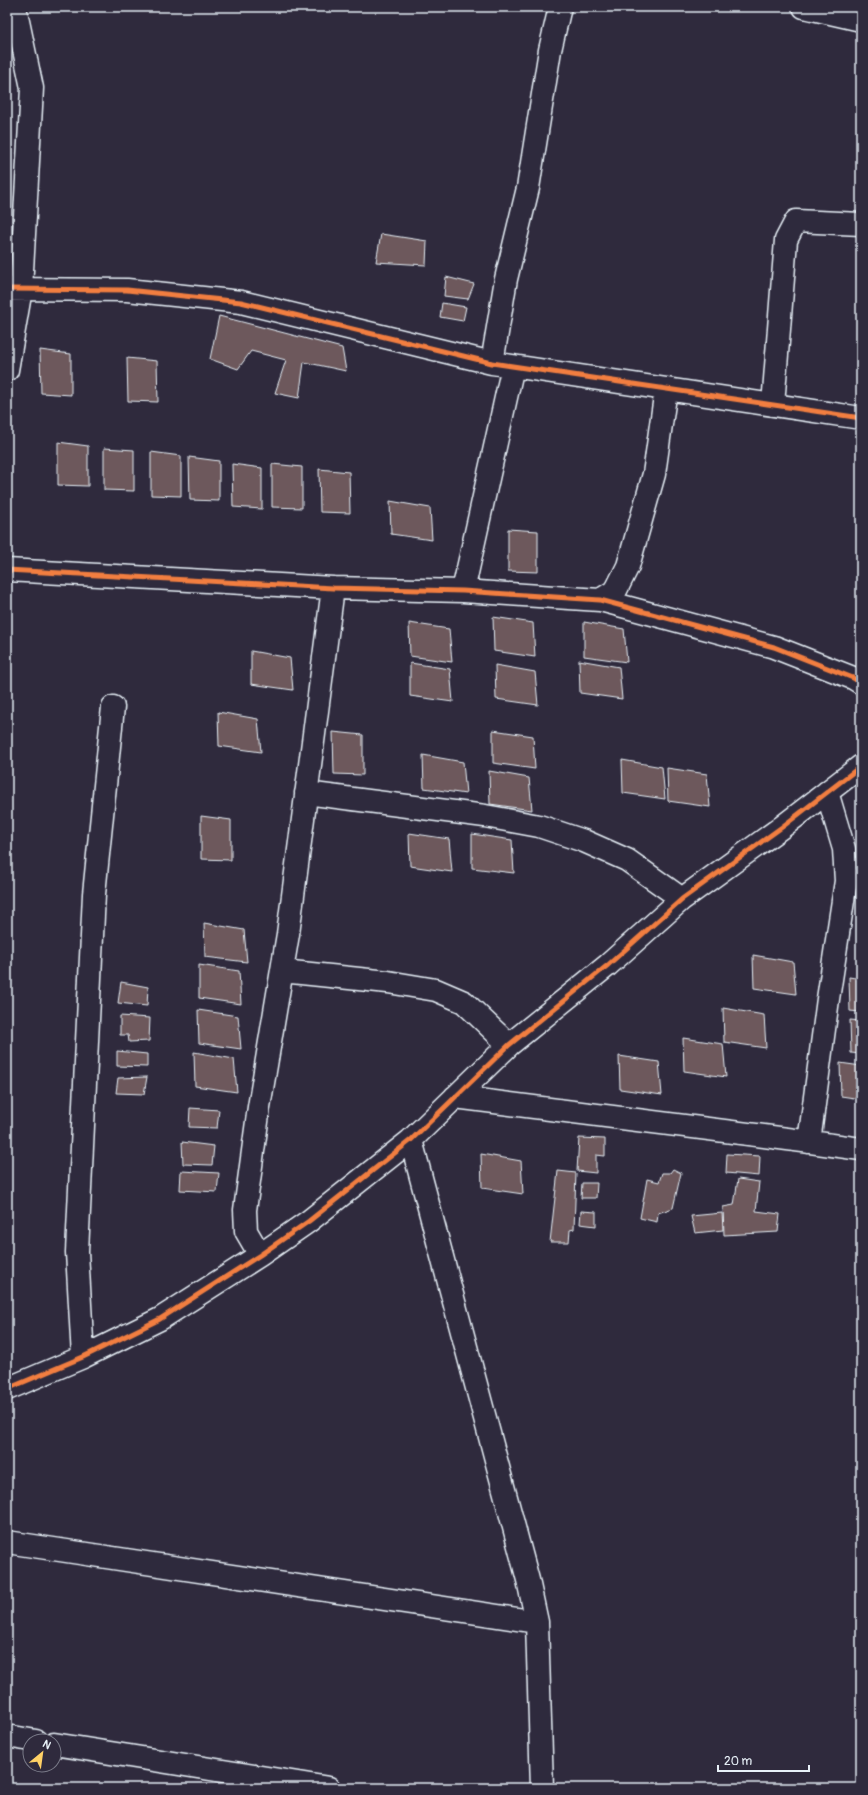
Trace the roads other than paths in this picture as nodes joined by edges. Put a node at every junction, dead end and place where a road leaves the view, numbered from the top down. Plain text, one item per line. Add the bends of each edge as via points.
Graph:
1 (15, 7) edge
2 (560, 7) edge
3 (804, 7) edge
4 (861, 20) edge
5 (861, 224) edge
6 (14, 289) edge
7 (503, 365) junction
8 (7, 370) edge
9 (666, 389) junction
10 (773, 405) junction
11 (861, 418) edge
12 (7, 570) edge
13 (333, 588) junction
14 (463, 591) junction
15 (600, 600) junction
16 (861, 683) edge
17 (113, 707) dead end
18 (861, 766) edge
19 (827, 792) junction
20 (306, 793) junction
21 (682, 899) junction
22 (282, 971) junction
23 (509, 1045) junction
24 (455, 1097) junction
25 (411, 1140) junction
26 (809, 1142) junction
27 (861, 1149) edge
28 (260, 1255) junction
29 (83, 1357) junction
30 (7, 1388) edge
31 (7, 1542) edge
32 (536, 1622) junction
33 (7, 1736) edge
34 (22, 1739) edge
35 (62, 1745) edge
36 (326, 1788) edge
37 (542, 1788) edge

1 - 6 street via 32,88
2 - 7 street via 550,50 528,188 506,279
3 - 4 street
5 - 10 street via 796,222 786,240
6 - 7 street via 127,290 240,302
6 - 8 street
7 - 9 street
7 - 14 street
9 - 10 street
9 - 15 street via 654,474 628,566 616,590
10 - 11 street
12 - 13 street
13 - 14 street
13 - 20 street
14 - 15 street
15 - 16 street via 774,646
17 - 29 street via 94,894 77,1252
18 - 19 street
19 - 21 street
19 - 26 street via 844,849 846,881
20 - 21 street via 485,816 539,826 584,841 627,860
20 - 22 street
21 - 23 street via 608,965
22 - 23 street via 388,982 436,990 464,1002
22 - 28 street via 259,1107 246,1210 246,1231
23 - 24 street
24 - 25 street
24 - 26 street
25 - 28 street via 308,1221
25 - 32 street via 528,1580
26 - 27 street
28 - 29 street via 160,1319
29 - 30 street
31 - 32 street
32 - 37 street
33 - 34 street
35 - 36 street

